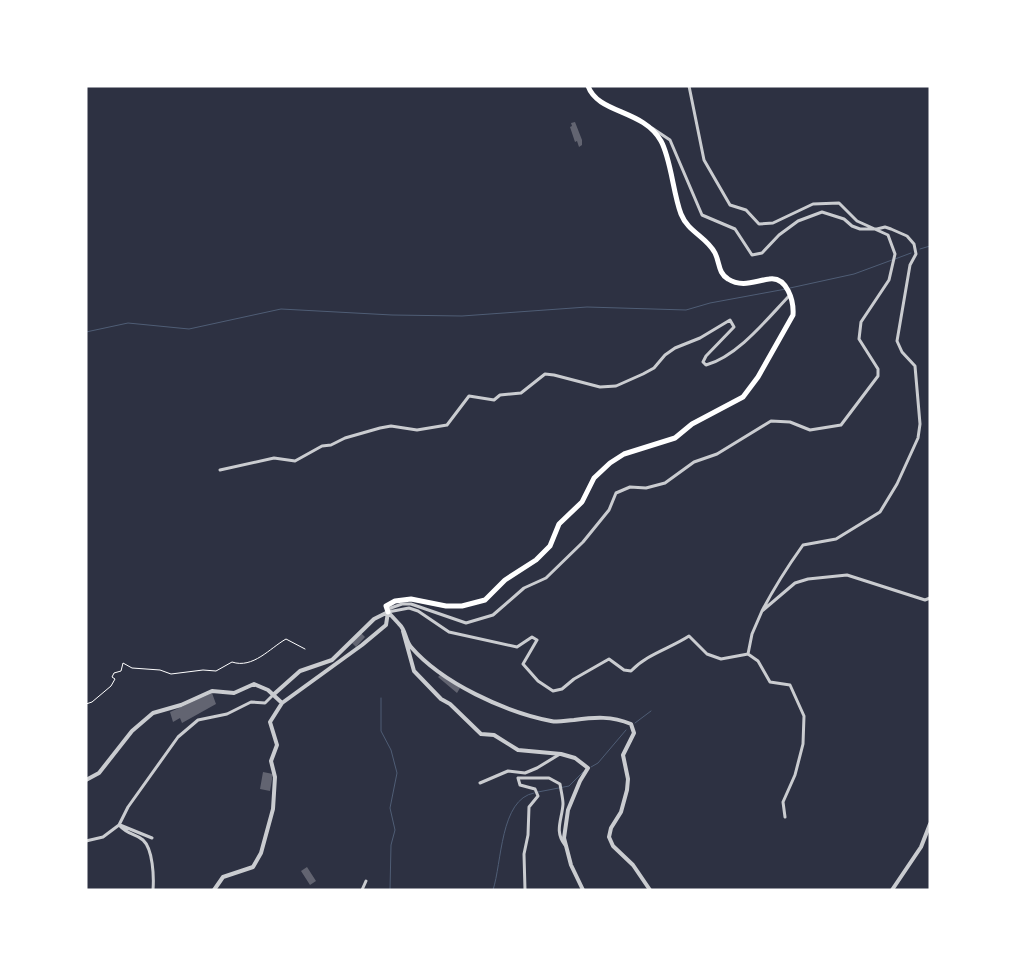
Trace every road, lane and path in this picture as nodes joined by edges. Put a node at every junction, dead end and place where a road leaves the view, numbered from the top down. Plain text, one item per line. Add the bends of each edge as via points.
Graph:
1 (588, 86) edge
2 (689, 86) edge
3 (647, 126) junction
4 (877, 230) junction
5 (788, 291) junction
6 (220, 470) dead end
7 (930, 598) edge
8 (762, 611) junction
9 (388, 612) junction
10 (399, 624) junction
11 (305, 649) dead end
12 (748, 654) junction
13 (273, 695) junction
14 (282, 702) junction
15 (86, 704) edge
16 (561, 754) junction
17 (86, 780) edge
18 (480, 783) dead end
19 (785, 817) dead end
20 (930, 824) edge
21 (120, 825) junction
22 (152, 838) dead end
23 (86, 842) edge
24 (565, 845) junction
25 (366, 881) dead end
26 (153, 890) edge
27 (214, 890) edge
28 (362, 890) edge
29 (525, 890) edge
30 (583, 890) edge
31 (650, 890) edge
32 (892, 890) edge

1 - 3 main road via 590,94 605,106 636,117
2 - 4 street via 704,160 730,205 746,210 759,224 773,223 813,204 839,203 857,221
3 - 4 street via 670,140 702,215 735,229 752,255 762,253 798,221 822,212 844,219 860,229
3 - 5 main road via 662,142 681,215 689,229 709,244 716,254 720,271 728,280 741,283 779,281
4 - 8 street via 885,227 907,236 914,244 916,254 910,266 897,341 915,366 920,424 918,438 880,512 836,539 803,545
4 - 9 street via 888,234 895,255 889,280 861,322 859,339 878,368 878,376 841,425 810,430 790,422 770,421 717,454 694,462 665,483 646,488 630,487 616,493 609,510 583,542 546,578 524,588 493,615 466,623 411,604 396,605
5 - 6 street via 743,343 713,363 706,365 703,362 734,327 730,320 675,348 644,374 616,386 600,387 545,374 521,393 500,395 494,400 469,396 443,427 417,430 385,427 322,446 295,461 274,458
5 - 9 main road via 794,304 792,315 758,377 743,397 692,424 675,438 624,454 610,463 594,478 582,502 558,524 550,546 536,560 505,580 485,600 446,606 410,599 389,604 386,606
7 - 8 street via 925,600 847,575 795,582
8 - 12 street
9 - 10 street
9 - 12 street via 409,608 449,632 517,647 532,636 537,640 523,664 538,681 553,691 562,689 609,659 630,671 643,659 689,636 707,654 721,659
9 - 13 street via 374,619 332,660 300,672
9 - 14 street via 386,625
10 - 16 street via 414,671 481,734 494,735 518,750
10 - 31 street via 410,646 429,665 460,686 508,709 554,722 613,717 631,724 634,732 623,755 627,790 609,837 612,846 633,865
11 - 15 path via 286,639 256,660 232,662 216,671 171,674 132,668 123,663 121,670 114,673 111,686
12 - 19 street via 758,661 770,682 790,685 804,716 801,758 783,802
13 - 14 street
13 - 17 street via 254,684 234,693 212,691 152,713 99,773
13 - 21 street via 265,703 251,702 227,714 198,720 178,736 128,807
14 - 27 street via 270,722 277,744 271,761 275,777 273,809 261,853 253,867 224,877
16 - 18 street via 525,773 508,771
16 - 24 street via 575,758 588,771 580,781 568,810
20 - 32 street via 921,847
21 - 22 street
21 - 23 street via 103,837
21 - 26 street via 127,834 143,840 147,846
24 - 29 street via 558,830 563,801 560,784 549,778 518,778 520,785 537,791 538,796 529,807 524,854
24 - 30 street
25 - 28 street

